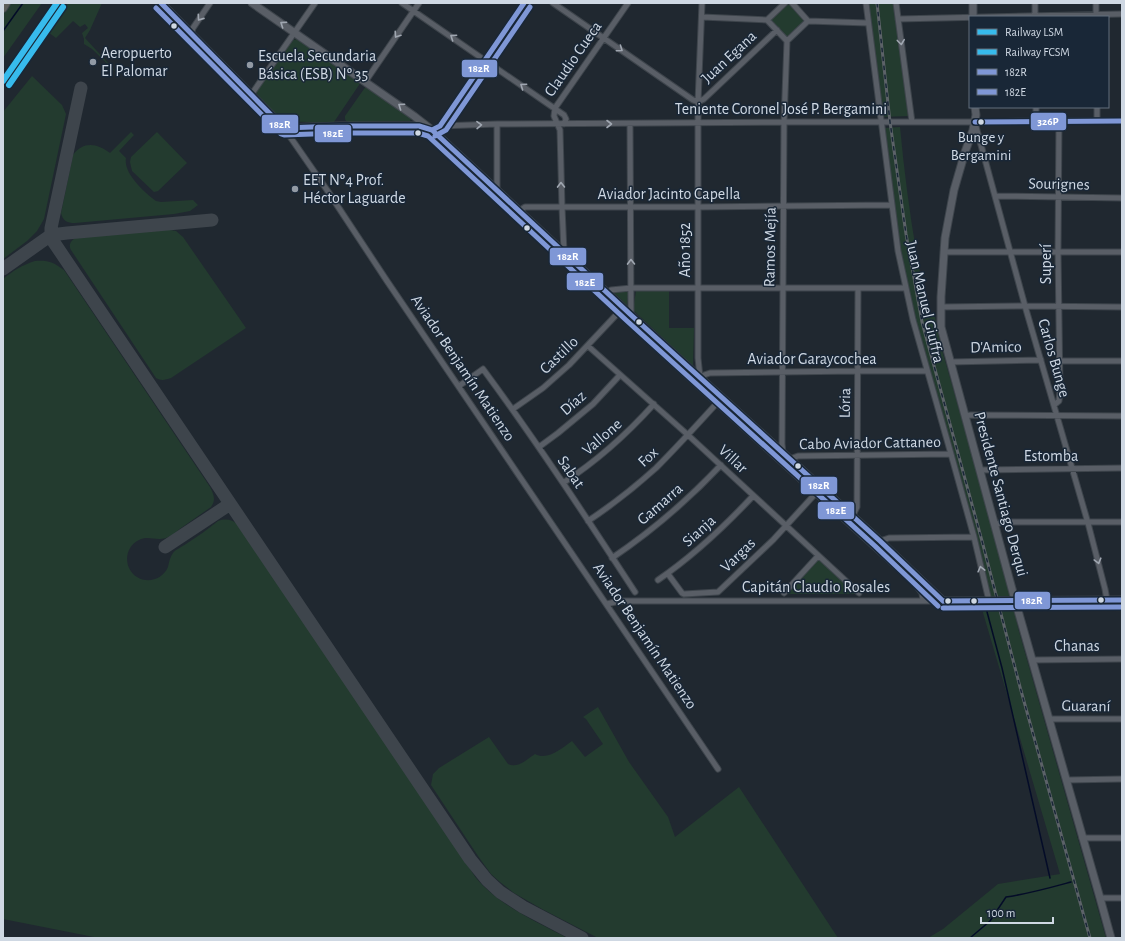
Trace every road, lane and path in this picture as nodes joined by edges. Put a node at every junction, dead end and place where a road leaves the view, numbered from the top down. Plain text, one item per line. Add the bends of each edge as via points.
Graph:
1 (6, 3) edge
2 (161, 3) edge
3 (210, 3) edge
4 (252, 3) edge
5 (315, 3) edge
6 (402, 3) edge
7 (419, 3) edge
8 (524, 3) edge
9 (553, 3) edge
10 (628, 3) edge
11 (702, 3) edge
12 (785, 3) edge
13 (792, 3) edge
14 (866, 3) edge
15 (896, 3) edge
16 (973, 3) edge
17 (1035, 3) edge
18 (1096, 3) edge
19 (3, 8) edge
20 (414, 11) junction
21 (1122, 14) edge
22 (973, 16) edge
23 (1035, 16) edge
24 (1096, 16) edge
25 (702, 17) junction
26 (969, 17) edge
27 (898, 19) junction
28 (767, 20) junction
29 (808, 21) junction
30 (868, 23) junction
31 (777, 30) junction
32 (295, 32) junction
33 (191, 34) junction
34 (604, 38) junction
35 (787, 41) junction
36 (485, 59) junction
37 (365, 82) junction
38 (251, 95) junction
39 (698, 102) junction
40 (555, 108) junction
41 (975, 108) edge
42 (1036, 108) edge
43 (1097, 108) edge
44 (1122, 120) edge
45 (1036, 121) junction
46 (1059, 121) junction
47 (1097, 121) junction
48 (784, 122) junction
49 (882, 122) junction
50 (912, 122) junction
51 (975, 122) junction
52 (698, 123) junction
53 (497, 124) junction
54 (561, 124) junction
55 (630, 124) junction
56 (440, 126) junction
57 (284, 128) junction
58 (432, 130) junction
59 (497, 190) junction
60 (996, 196) junction
61 (1059, 198) junction
62 (1122, 198) edge
63 (892, 205) junction
64 (784, 206) junction
65 (562, 207) junction
66 (630, 207) junction
67 (698, 207) junction
68 (519, 211) junction
69 (564, 252) junction
70 (944, 252) junction
71 (1010, 252) junction
72 (1058, 252) junction
73 (1122, 252) edge
74 (631, 288) junction
75 (698, 288) junction
76 (858, 288) junction
77 (905, 288) junction
78 (782, 289) junction
79 (609, 294) junction
80 (1025, 306) junction
81 (1059, 306) junction
82 (940, 307) junction
83 (1122, 307) edge
84 (625, 309) junction
85 (618, 313) junction
86 (631, 315) junction
87 (588, 346) junction
88 (1041, 360) junction
89 (1060, 361) junction
90 (1122, 361) edge
91 (950, 362) junction
92 (858, 371) junction
93 (927, 371) junction
94 (782, 372) junction
95 (620, 374) junction
96 (702, 379) junction
97 (459, 386) junction
98 (717, 403) junction
99 (654, 404) junction
100 (1054, 405) junction
101 (513, 409) junction
102 (1057, 415) junction
103 (965, 416) junction
104 (1122, 416) edge
105 (688, 435) junction
106 (538, 447) junction
107 (783, 453) junction
108 (951, 454) junction
109 (857, 455) junction
110 (790, 459) junction
111 (720, 465) junction
112 (1122, 468) edge
113 (1072, 469) junction
114 (980, 470) junction
115 (563, 484) junction
116 (816, 493) junction
117 (753, 496) junction
118 (852, 517) junction
119 (588, 520) junction
120 (1122, 522) edge
121 (1088, 523) junction
122 (995, 525) junction
123 (786, 526) junction
124 (974, 537) junction
125 (880, 541) junction
126 (818, 556) junction
127 (612, 558) junction
128 (668, 574) junction
129 (658, 580) dead end
130 (635, 592) dead end
131 (859, 592) dead end
132 (784, 593) dead end
133 (1015, 600) junction
134 (1107, 600) junction
135 (1122, 600) edge
136 (923, 601) junction
137 (943, 601) junction
138 (989, 601) junction
139 (607, 604) junction
140 (1122, 659) edge
141 (1032, 660) junction
142 (1050, 719) junction
143 (1122, 719) edge
144 (718, 769) dead end
145 (1122, 779) edge
146 (1067, 780) junction
147 (1082, 838) junction
148 (1122, 838) edge
149 (1100, 898) junction
150 (1122, 898) edge
151 (1111, 938) edge

1 - 19 main road
2 - 33 street, Aviador Benjamín Matienzo
3 -> 33 street
32 -> 4 street
5 - 32 street
6 - 20 street
7 - 20 street
8 - 36 street
9 - 34 street
10 - 34 street, Claudio Cueca
11 - 25 street, Año 1852
12 - 28 street
13 - 29 street
14 - 30 street, Juan Manuel Giuffra
15 - 27 street
16 - 22 street
17 - 23 street
18 - 24 street
36 -> 20 street
20 -> 37 street
21 - 24 street
23 - 24 street
25 - 28 street
25 - 39 street, Año 1852
26 - 27 street
27 -> 50 street
28 - 31 street
29 - 30 street
29 - 35 street
30 - 49 street, Juan Manuel Giuffra
31 - 35 street
31 - 39 street, Juan Egana
32 - 37 street
32 - 38 street
33 - 38 street, Aviador Benjamín Matienzo
34 -> 39 street
34 - 40 street, Claudio Cueca
35 - 48 street, Ramos Mejía
40 -> 36 street
36 - 56 street
58 -> 37 street
38 - 57 street, Aviador Benjamín Matienzo
39 - 52 street, Año 1852
40 - 54 street, Claudio Cueca via 554,116
40 - 54 street via 565,116 566,119
41 - 51 street, Presidente Santiago Derqui
42 - 45 street
43 - 47 street
44 - 47 street, Teniente Coronel José P. Bergamini
45 - 46 street, Teniente Coronel José P. Bergamini
45 - 51 street, Teniente Coronel José P. Bergamini
46 - 47 street, Teniente Coronel José P. Bergamini
46 - 61 street, Superí
48 - 49 street, Teniente Coronel José P. Bergamini
48 - 52 street, Teniente Coronel José P. Bergamini
48 - 64 street, Ramos Mejía
49 - 50 street, Teniente Coronel José P. Bergamini
49 - 63 street, Juan Manuel Giuffra
50 - 51 street, Teniente Coronel José P. Bergamini
51 - 60 street, Carlos Bunge
51 - 70 street, Presidente Santiago Derqui via 954,190
52 - 55 street, Teniente Coronel José P. Bergamini
52 - 67 street, Año 1852
53 - 54 street, Teniente Coronel José P. Bergamini
56 -> 53 street, Teniente Coronel José P. Bergamini
53 - 59 street
54 -> 55 street, Teniente Coronel José P. Bergamini
65 -> 54 street, Claudio Cueca
55 - 66 street
56 - 58 street
57 - 58 street via 419,126
57 - 97 street, Aviador Benjamín Matienzo
58 - 59 street
59 - 68 street
60 - 61 street, Sourignes
60 - 71 street, Carlos Bunge
61 - 62 street, Sourignes
61 - 72 street, Superí
63 - 64 street, Aviador Jacinto Capella
63 - 77 street, Juan Manuel Giuffra
64 - 67 street, Aviador Jacinto Capella
64 - 78 street, Ramos Mejía
65 - 66 street, Aviador Jacinto Capella
65 - 68 street, Aviador Jacinto Capella via 525,207
65 - 69 street, Claudio Cueca
66 - 67 street, Aviador Jacinto Capella
74 -> 66 street
67 - 75 street, Año 1852
68 - 69 street
69 - 79 street
70 - 71 street
70 - 82 street, Presidente Santiago Derqui
71 - 72 street
71 - 80 street, Carlos Bunge
72 - 73 street
72 - 81 street, Superí
74 - 75 street
74 - 79 street via 611,290
74 - 86 street
75 - 78 street
75 - 96 street, Año 1852 via 698,358
76 - 77 street
76 - 78 street
76 - 92 street, Lória
77 - 93 street, Juan Manuel Giuffra
78 - 94 street, Ramos Mejía
79 - 84 street
80 - 81 street
80 - 82 street
80 - 88 street, Carlos Bunge
81 - 83 street
81 - 89 street, Superí
82 - 91 street, Presidente Santiago Derqui via 941,327
84 - 85 street, Castillo
84 - 86 street
85 - 87 street, Castillo
85 - 98 street
86 - 96 street
87 - 95 street, Villar
87 - 101 street, Castillo via 543,388
88 - 91 street, D'Amico
88 - 100 street, Carlos Bunge
89 - 90 street
89 - 100 street, Superí via 1059,401
91 - 103 street, Presidente Santiago Derqui
92 - 93 street, Aviador Garaycochea
92 - 94 street, Aviador Garaycochea
92 - 109 street, Lória
93 - 108 street, Juan Manuel Giuffra
94 - 96 street, Aviador Garaycochea via 710,372
94 - 107 street, Ramos Mejía
95 - 99 street, Villar
95 - 106 street, Díaz via 593,404
96 - 107 street
97 - 101 street, Sabat via 483,369
97 - 139 street, Aviador Benjamín Matienzo
98 - 105 street, Fox
98 - 116 street
99 - 105 street, Villar
99 - 115 street, Vallone via 608,450
100 - 102 street, Carlos Bunge
101 - 106 street, Sabat
102 - 103 street
102 - 104 street
102 - 113 street, Carlos Bunge
103 - 114 street, Presidente Santiago Derqui
105 - 111 street, Villar
105 - 119 street, Fox via 640,481
106 - 115 street, Sabat
107 - 110 street
108 - 109 street, Cabo Aviador Cattaneo
108 - 124 street, Juan Manuel Giuffra
109 - 110 street, Cabo Aviador Cattaneo via 798,456
109 - 118 street, Lória via 857,506
110 - 118 street
111 - 117 street, Villar
111 - 127 street, Gamarra via 662,522
112 - 113 street, Estomba
113 - 114 street, Estomba
113 - 121 street, Carlos Bunge
114 - 122 street, Presidente Santiago Derqui
115 - 119 street, Sabat
116 - 123 street, Vargas
116 - 136 street via 915,584 922,593
117 - 123 street, Villar
117 - 128 street, Sianja via 712,538
118 - 125 street
119 - 127 street, Sabat
120 - 121 street
121 - 122 street via 1002,522
121 -> 134 street, Carlos Bunge
122 - 133 street, Presidente Santiago Derqui
123 - 126 street, Villar
123 - 128 street, Vargas via 718,592 684,594
124 - 125 street via 889,538
138 -> 124 street, Juan Manuel Giuffra
125 - 137 street
126 - 131 street, Villar
126 - 132 street
127 - 130 street, Sabat
128 - 129 street, Sianja
133 - 134 street, Capitán Claudio Rosales
133 - 138 street, Capitán Claudio Rosales
133 - 141 street, Presidente Santiago Derqui
134 - 135 street, Capitán Claudio Rosales
136 - 137 street, Capitán Claudio Rosales
136 - 139 street, Capitán Claudio Rosales via 614,601
137 - 138 street, Capitán Claudio Rosales
139 - 144 street, Aviador Benjamín Matienzo
140 - 141 street, Chanas
141 - 142 street, Presidente Santiago Derqui
142 - 143 street, Guaraní
142 - 146 street, Presidente Santiago Derqui
145 - 146 street
146 - 147 street, Presidente Santiago Derqui
147 - 148 street
147 - 149 street, Presidente Santiago Derqui
149 - 150 street
149 - 151 street, Presidente Santiago Derqui

